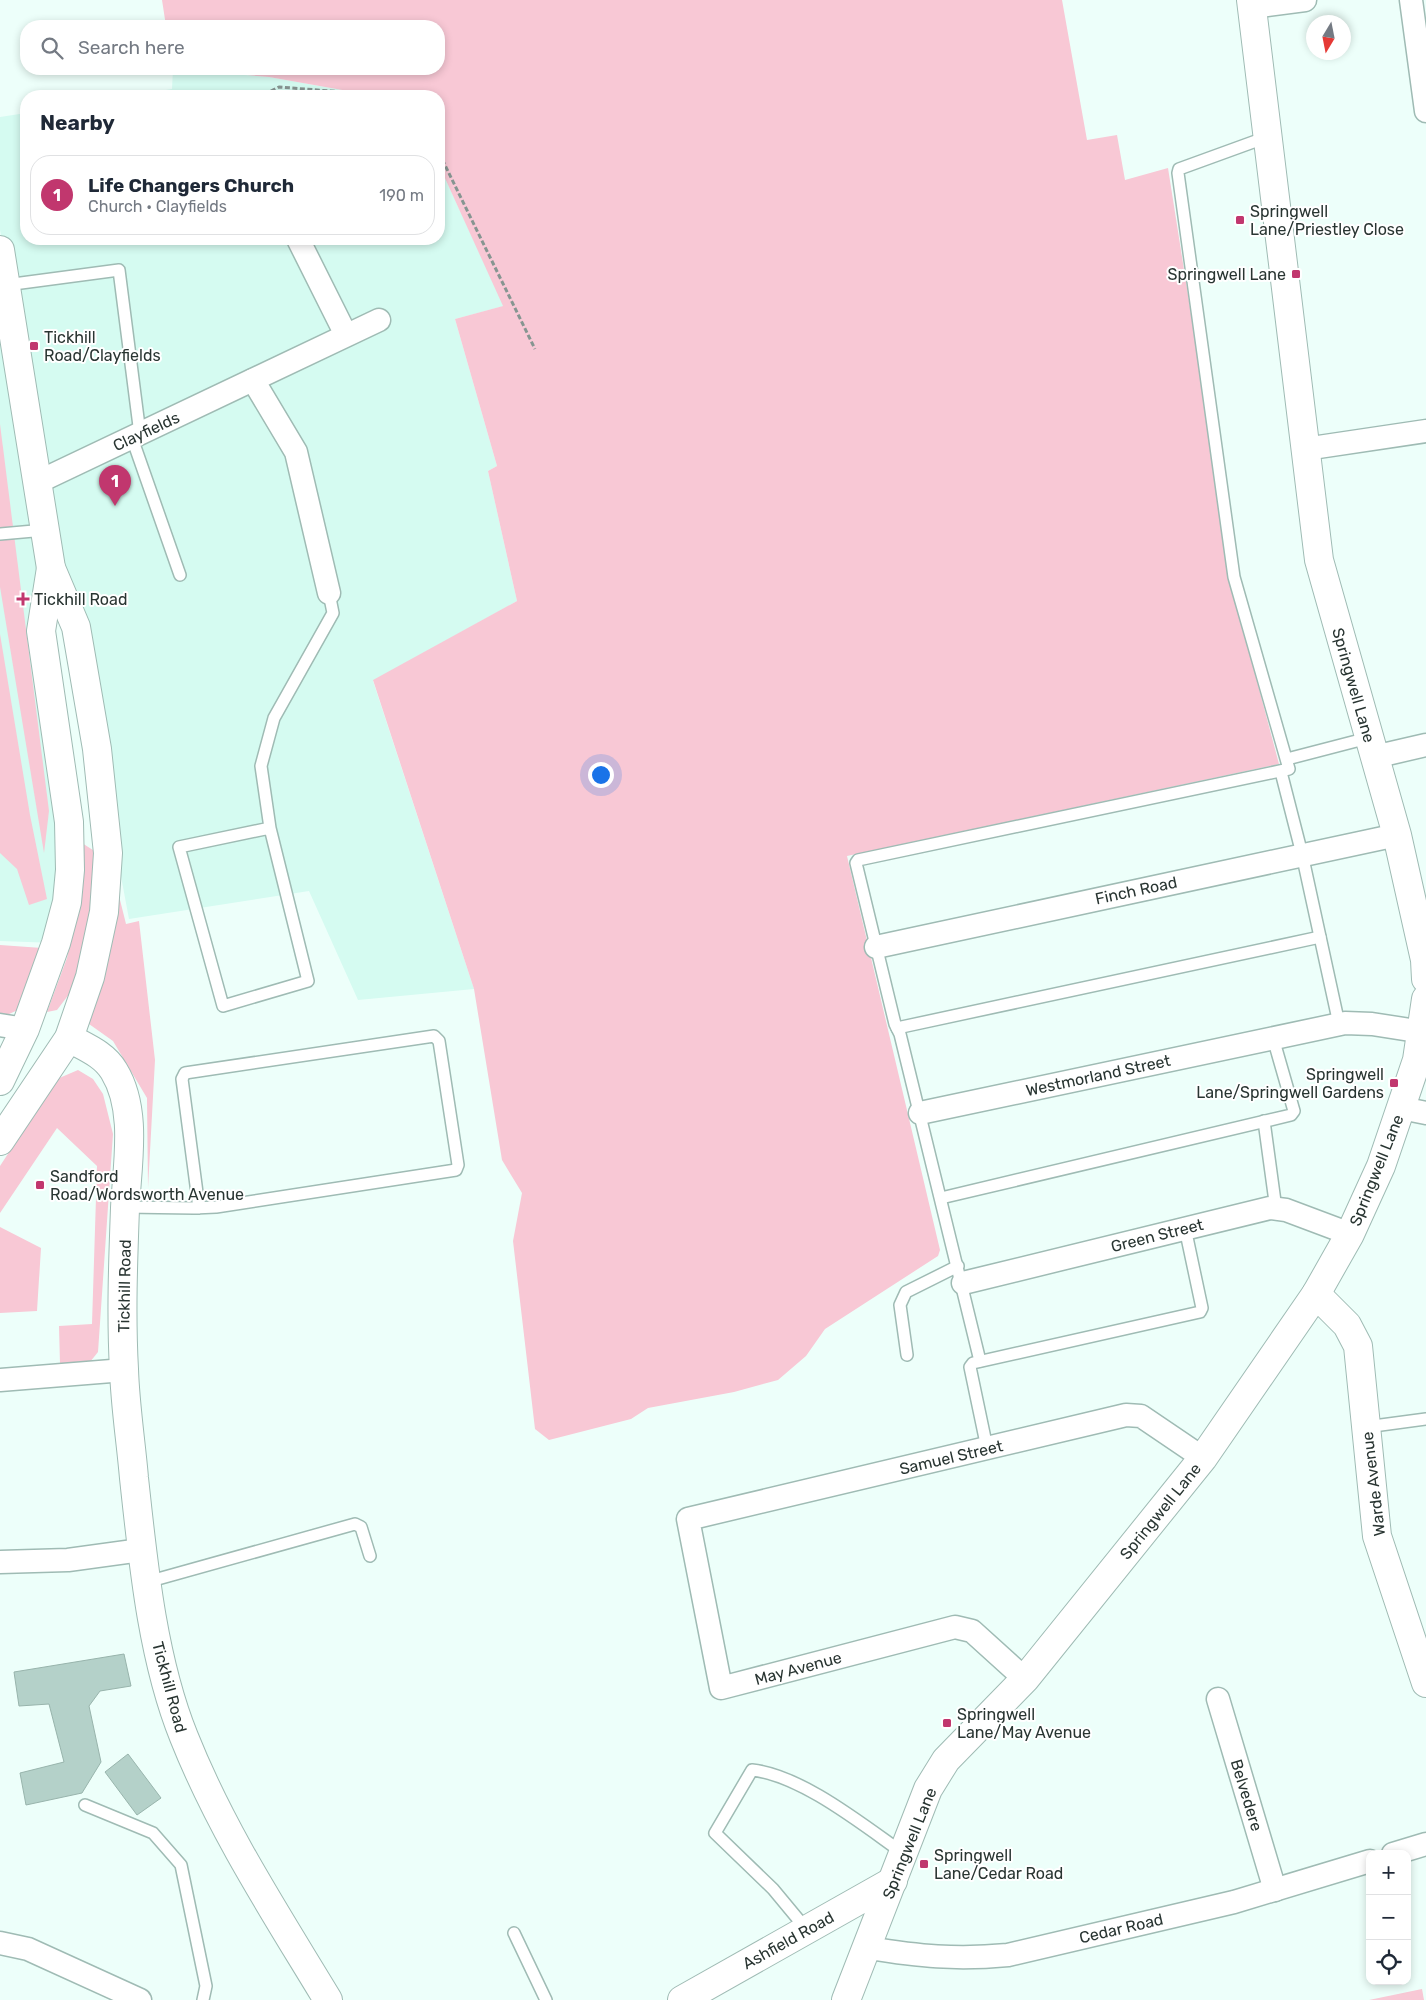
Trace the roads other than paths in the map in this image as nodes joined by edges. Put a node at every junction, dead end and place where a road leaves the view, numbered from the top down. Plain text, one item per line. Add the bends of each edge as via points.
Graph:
1 (1305, 0) edge
2 (1411, 0) edge
3 (1252, 4) edge
4 (1426, 111) edge
5 (1267, 137) junction
6 (301, 245) edge
7 (0, 250) edge
8 (6, 285) junction
9 (379, 320) dead end
10 (7, 335) edge
11 (346, 335) junction
12 (253, 380) junction
13 (1426, 431) edge
14 (136, 436) junction
15 (1305, 449) junction
16 (38, 482) junction
17 (45, 530) junction
18 (0, 534) edge
19 (51, 568) junction
20 (180, 575) dead end
21 (329, 594) joint
22 (1426, 745) edge
23 (1371, 748) junction
24 (1287, 759) junction
25 (1281, 772) junction
26 (270, 828) junction
27 (1397, 835) junction
28 (1302, 854) junction
29 (1320, 937) junction
30 (876, 947) junction
31 (1426, 979) edge
32 (1426, 999) edge
33 (1339, 1024) junction
34 (13, 1027) edge
35 (898, 1028) junction
36 (1423, 1032) junction
37 (69, 1038) junction
38 (1273, 1038) junction
39 (0, 1081) edge
40 (1413, 1110) edge
41 (920, 1113) junction
42 (1264, 1121) junction
43 (0, 1141) edge
44 (941, 1198) junction
45 (125, 1207) junction
46 (199, 1208) junction
47 (1276, 1209) junction
48 (1185, 1228) junction
49 (1350, 1234) junction
50 (960, 1275) junction
51 (1316, 1294) junction
52 (907, 1354) dead end
53 (980, 1361) junction
54 (124, 1370) junction
55 (0, 1380) edge
56 (1426, 1419) edge
57 (1366, 1428) junction
58 (987, 1448) junction
59 (1203, 1458) junction
60 (688, 1519) joint
61 (142, 1550) junction
62 (370, 1556) dead end
63 (0, 1562) edge
64 (147, 1582) junction
65 (1025, 1679) junction
66 (1426, 1683) edge
67 (1218, 1699) dead end
68 (85, 1805) dead end
69 (1426, 1844) edge
70 (1407, 1850) edge
71 (903, 1854) junction
72 (1366, 1862) edge
73 (893, 1881) junction
74 (1275, 1890) junction
75 (807, 1930) junction
76 (514, 1933) dead end
77 (0, 1943) edge
78 (868, 1948) junction
79 (128, 1997) edge
80 (848, 1998) edge
81 (203, 2000) edge
82 (328, 2000) edge
83 (546, 2000) edge
84 (682, 2000) edge

1 - 3 street
2 - 4 street
3 - 5 street, Springwell Lane
5 - 15 street, Springwell Lane
5 - 24 lane via 1179,169 1178,173 1234,578
6 - 11 street
7 - 8 street
8 - 10 street
8 - 14 lane via 119,270
9 - 11 street, Clayfields
10 - 16 street
11 - 12 street, Clayfields
12 - 14 street, Clayfields
12 - 21 street via 296,452
13 - 15 street
14 - 16 street, Clayfields
14 - 20 lane
15 - 23 street, Springwell Lane via 1319,560
16 - 17 street
17 - 18 lane
17 - 19 street
19 - 34 street via 41,631 69,822 70,870 67,902 56,943
19 - 37 street via 76,627 98,749 108,853 100,931 90,978
21 - 26 lane via 333,613 274,718 261,766
22 - 23 street
23 - 24 lane
23 - 27 street, Springwell Lane
24 - 25 lane via 1289,769
25 - 28 lane
25 - 30 lane via 858,860 856,863
26 - 26 lane via 308,981 223,1006 179,847
27 - 28 street, Finch Road
27 - 31 street, Springwell Lane via 1425,960
28 - 29 lane
28 - 30 street, Finch Road
29 - 33 lane
29 - 35 lane
30 - 35 lane
32 - 36 street, Springwell Lane
33 - 36 street, Westmorland Street via 1372,1024
33 - 38 street, Westmorland Street
34 - 37 street, Tickhill Road
34 - 39 street
35 - 41 lane
36 - 40 street, Springwell Lane
37 - 43 street
37 - 45 street, Tickhill Road via 96,1052 114,1070 122,1089 128,1128
38 - 41 street, Westmorland Street
38 - 42 lane via 1294,1111 1291,1115
40 - 49 street, Springwell Lane via 1381,1166
41 - 44 lane
42 - 44 lane
42 - 47 lane
44 - 50 lane
45 - 46 lane
45 - 54 street, Tickhill Road
46 - 46 lane via 456,1170 458,1165 439,1041 434,1036 185,1073 182,1079
47 - 48 street, Green Street
47 - 49 street, Green Street
48 - 50 street, Green Street
48 - 53 lane via 1202,1308 1200,1312
49 - 51 street, Springwell Lane
50 - 52 lane via 906,1292 900,1305
50 - 53 lane
51 - 57 street, Warde Avenue via 1347,1325 1358,1346
51 - 59 street, Springwell Lane
53 - 58 lane via 970,1367
54 - 55 street
54 - 61 street, Tickhill Road
56 - 57 lane
57 - 66 street, Warde Avenue via 1377,1536
58 - 59 street, Samuel Street via 1126,1415 1141,1416
58 - 60 street, Samuel Street
59 - 65 street, Springwell Lane
60 - 65 street, May Avenue via 721,1688 955,1627 972,1631
61 - 63 street via 68,1560
61 - 64 street, Tickhill Road
62 - 64 lane via 356,1524
64 - 82 street, Tickhill Road via 171,1697 209,1795 238,1851
65 - 71 street, Springwell Lane via 946,1760 928,1789
67 - 74 street, Belvedere
68 - 81 lane via 153,1833 181,1865 206,1986
69 - 70 street
71 - 73 street, Springwell Lane
71 - 75 lane via 824,1799 777,1776 752,1770 715,1833 773,1889
72 - 74 street, Cedar Road
73 - 75 street, Ashfield Road
73 - 78 street, Springwell Lane
74 - 78 street, Cedar Road via 1008,1955 934,1958
75 - 84 street, Ashfield Road
76 - 83 lane
77 - 79 street via 28,1950
78 - 80 street, Springwell Lane

